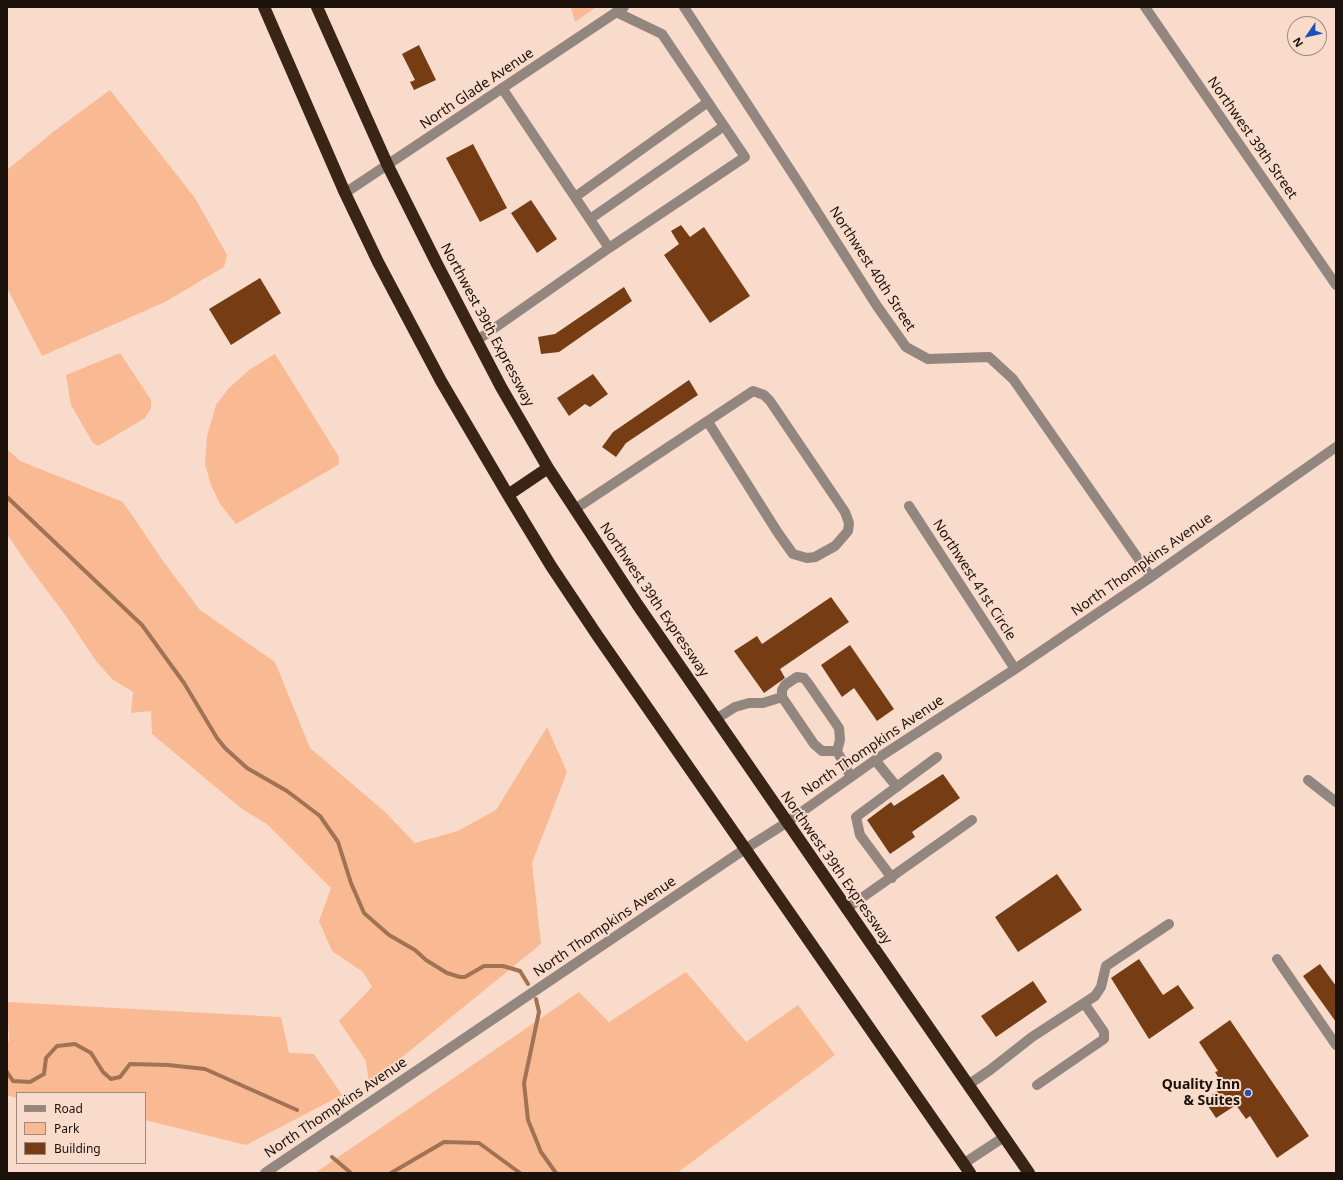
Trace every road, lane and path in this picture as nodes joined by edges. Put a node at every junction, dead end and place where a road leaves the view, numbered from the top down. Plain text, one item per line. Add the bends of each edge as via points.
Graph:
1 (264, 7) edge
2 (317, 7) edge
3 (684, 7) edge
4 (1145, 7) edge
5 (620, 10) edge
6 (502, 88) junction
7 (708, 102) junction
8 (724, 126) junction
9 (388, 166) junction
10 (345, 193) junction
11 (575, 197) junction
12 (590, 219) junction
13 (609, 248) junction
14 (1336, 285) edge
15 (476, 341) junction
16 (708, 422) junction
17 (1336, 447) edge
18 (548, 468) junction
19 (508, 495) junction
20 (909, 506) dead end
21 (575, 510) junction
22 (1151, 577) junction
23 (1015, 669) junction
24 (782, 697) junction
25 (716, 719) junction
26 (837, 751) junction
27 (937, 757) dead end
28 (875, 760) junction
29 (852, 777) junction
30 (1308, 780) dead end
31 (897, 787) junction
32 (1336, 802) edge
33 (972, 820) dead end
34 (786, 823) junction
35 (745, 849) junction
36 (892, 878) junction
37 (846, 909) junction
38 (1169, 924) dead end
39 (1277, 959) dead end
40 (1084, 1003) junction
41 (1336, 1045) edge
42 (968, 1085) junction
43 (1037, 1085) dead end
44 (1004, 1137) junction
45 (966, 1168) edge
46 (266, 1173) edge
47 (1029, 1173) edge

1 - 10 highway
2 - 9 highway, Northwest 39th Expressway
3 - 22 street, Northwest 40th Street via 906,347 928,359 989,357 1013,379
4 - 14 street, Northwest 39th Street
5 - 6 street, North Glade Avenue
5 - 7 street via 662,34
6 - 9 street, North Glade Avenue
6 - 11 street
7 - 8 street
7 - 11 street
8 - 12 street
8 - 13 street via 745,157
9 - 10 street, North Glade Avenue
9 - 15 highway, Northwest 39th Expressway
10 - 19 highway via 418,338
11 - 12 street
12 - 13 street
13 - 15 street
15 - 18 highway, Northwest 39th Expressway
16 - 16 street via 754,391 764,395 845,512 849,523 848,530 835,546 815,557 807,558 793,554
16 - 21 street
17 - 22 street, North Thompkins Avenue
18 - 19 highway
18 - 21 highway, Northwest 39th Expressway
19 - 35 highway via 597,635
20 - 23 street, Northwest 41st Circle
21 - 25 highway, Northwest 39th Expressway
22 - 23 street, North Thompkins Avenue
23 - 28 street, North Thompkins Avenue
24 - 25 street via 735,707
24 - 26 street via 814,744 822,751
24 - 26 street via 785,685 797,677 804,678 839,728 840,740
25 - 34 highway, Northwest 39th Expressway
26 - 29 street
27 - 31 street
28 - 29 street, North Thompkins Avenue
28 - 31 street
29 - 34 street, North Thompkins Avenue
30 - 32 street
31 - 36 street via 856,817 860,835
33 - 36 street
34 - 35 street, North Thompkins Avenue
34 - 37 highway, Northwest 39th Expressway
35 - 45 highway
35 - 46 street, North Thompkins Avenue
36 - 37 street
37 - 42 highway, Northwest 39th Expressway
38 - 40 street via 1106,966 1099,992
39 - 41 street
40 - 42 street via 1032,1037
40 - 43 street via 1104,1032 1104,1039
42 - 44 highway, Northwest 39th Expressway
44 - 45 street
44 - 47 highway, Northwest 39th Expressway

